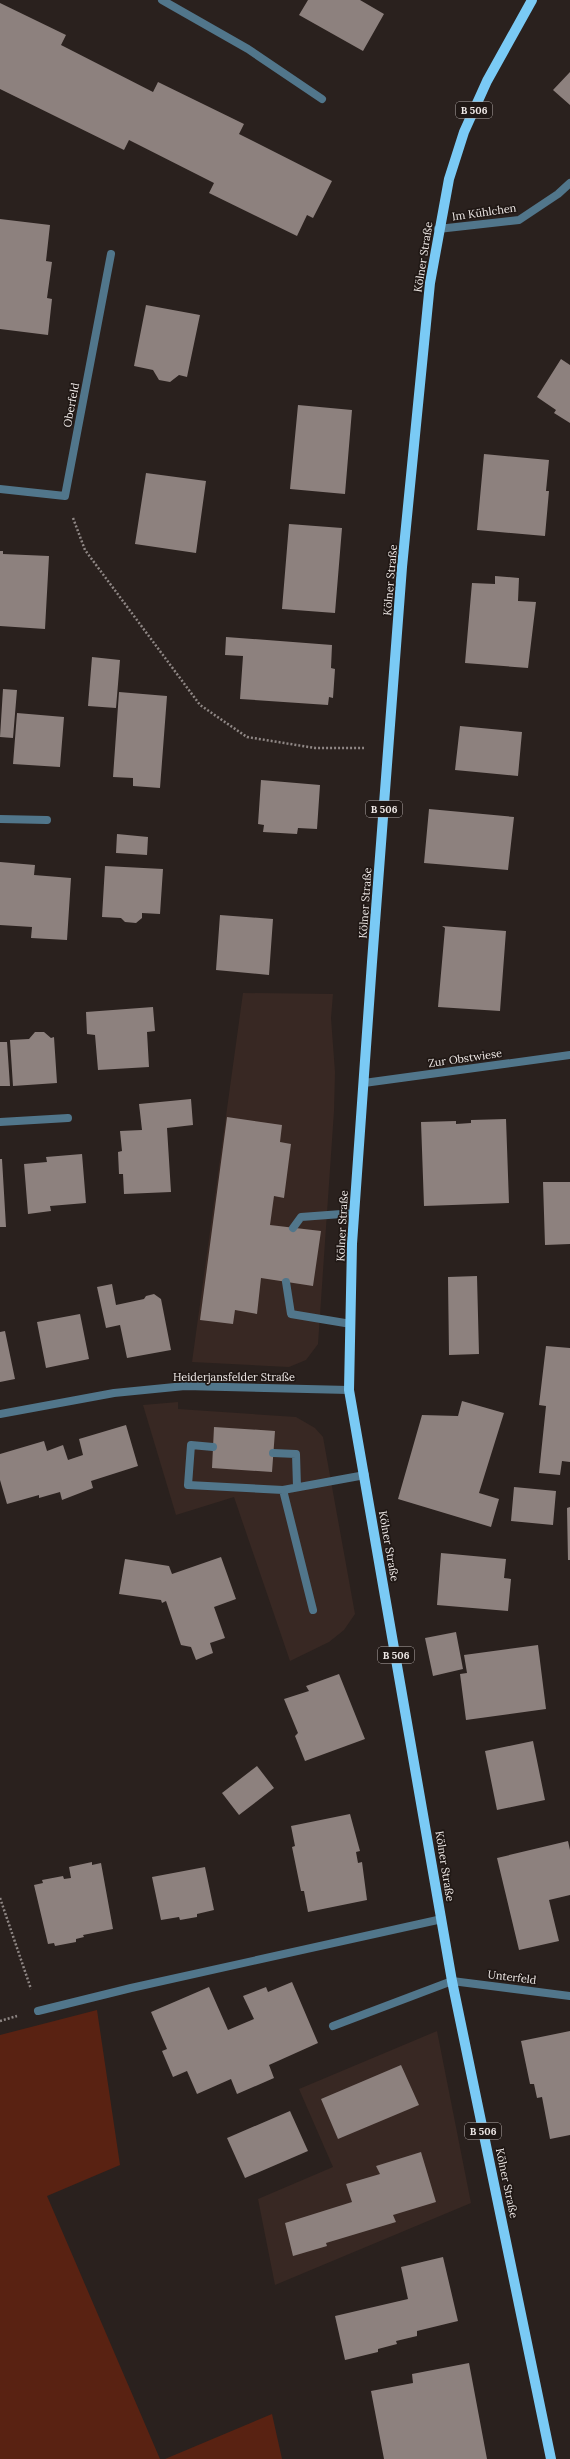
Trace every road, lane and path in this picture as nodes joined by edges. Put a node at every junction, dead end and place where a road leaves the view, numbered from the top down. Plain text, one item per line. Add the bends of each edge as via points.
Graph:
1 (162, 0) edge
2 (532, 0) edge
3 (322, 99) dead end
4 (570, 182) edge
5 (438, 230) junction
6 (111, 254) dead end
7 (0, 489) edge
8 (65, 496) junction
9 (389, 748) junction
10 (0, 819) edge
11 (47, 820) dead end
12 (570, 1054) edge
13 (364, 1083) junction
14 (68, 1118) dead end
15 (0, 1122) edge
16 (355, 1213) junction
17 (293, 1228) dead end
18 (286, 1282) dead end
19 (351, 1324) junction
20 (349, 1390) junction
21 (0, 1414) edge
22 (213, 1447) dead end
23 (273, 1453) dead end
24 (365, 1474) junction
25 (297, 1487) junction
26 (283, 1490) junction
27 (313, 1610) dead end
28 (0, 1898) edge
29 (442, 1919) junction
30 (452, 1981) junction
31 (570, 1996) edge
32 (38, 2011) joint
33 (333, 2026) dead end
34 (551, 2459) edge

1 - 3 street via 248,49
2 - 5 main road, Kölner Straße / B 506 via 487,81 464,132 449,179
4 - 5 street, Im Kühlchen via 558,194 519,220
5 - 9 main road, Kölner Straße / B 506 via 425,328 417,433 402,567
6 - 8 street, Oberfeld
7 - 8 street
8 - 9 path via 85,550 200,705 247,737 315,748
9 - 13 main road, Kölner Straße / B 506
10 - 11 street
12 - 13 street, Zur Obstwiese
13 - 16 main road, Kölner Straße / B 506
14 - 15 street
16 - 17 street via 301,1217
16 - 19 main road, Kölner Straße / B 506
18 - 19 street via 290,1314
19 - 20 main road, Kölner Straße / B 506
20 - 21 street, Heiderjansfelder Straße via 185,1386 114,1393
20 - 24 main road, Kölner Straße / B 506
22 - 26 street via 191,1445 188,1485
23 - 25 street via 296,1454
24 - 25 street
24 - 29 main road, Kölner Straße / B 506
25 - 26 street
26 - 27 street
28 - 32 path
29 - 30 main road, Kölner Straße / B 506
29 - 32 street
30 - 31 street, Unterfeld
30 - 33 street
30 - 34 main road, Kölner Straße / B 506

